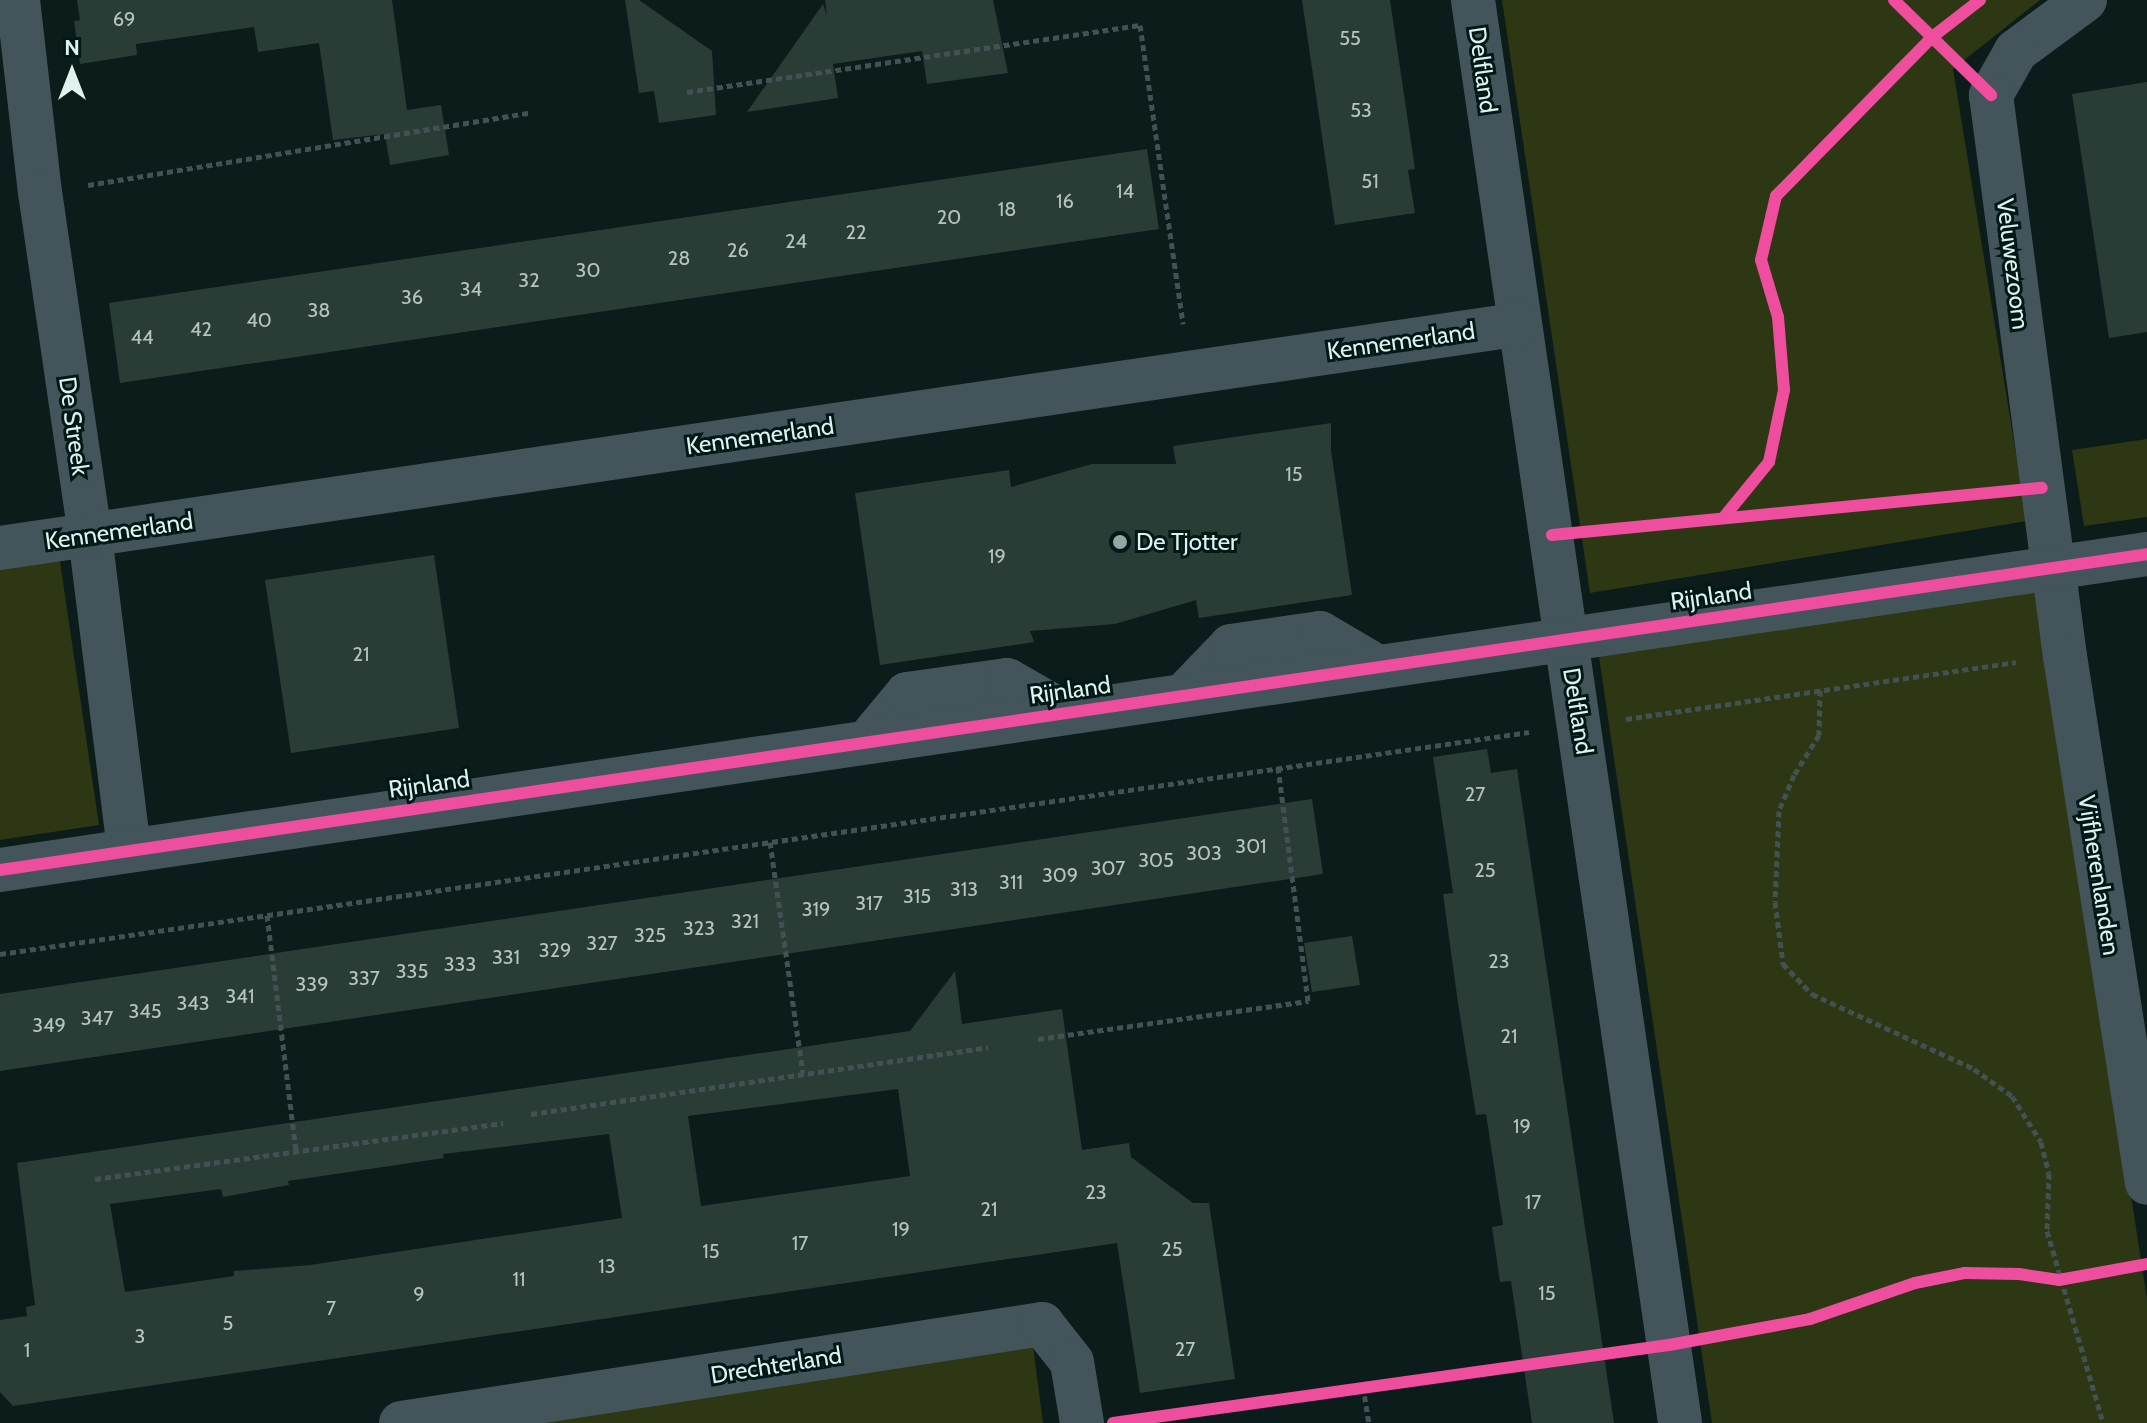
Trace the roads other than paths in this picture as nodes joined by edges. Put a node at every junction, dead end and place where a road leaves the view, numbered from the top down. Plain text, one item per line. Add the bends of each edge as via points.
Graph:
1 (18, 0) edge
2 (1473, 0) edge
3 (2085, 0) edge
4 (1520, 324) junction
5 (90, 536) junction
6 (0, 548) edge
7 (2147, 554) edge
8 (2056, 567) junction
9 (1566, 639) junction
10 (129, 851) junction
11 (0, 870) edge
12 (2147, 1183) edge
13 (401, 1423) edge
14 (1082, 1423) edge
15 (1680, 1423) edge

1 - 5 street, De Streek
2 - 4 street, Delfland
3 - 8 street, Veluwezoom via 2016,51 1991,95
4 - 5 street, Kennemerland
4 - 9 street, Delfland
5 - 6 street, Kennemerland
5 - 10 street, De Streek
7 - 8 street, Rijnland
8 - 9 street, Rijnland
8 - 12 street, Vijfherenlanden via 2065,656
9 - 10 street, Rijnland
9 - 15 street, Delfland
10 - 11 street, Rijnland
13 - 14 street, Drechterland via 1042,1324 1072,1362

